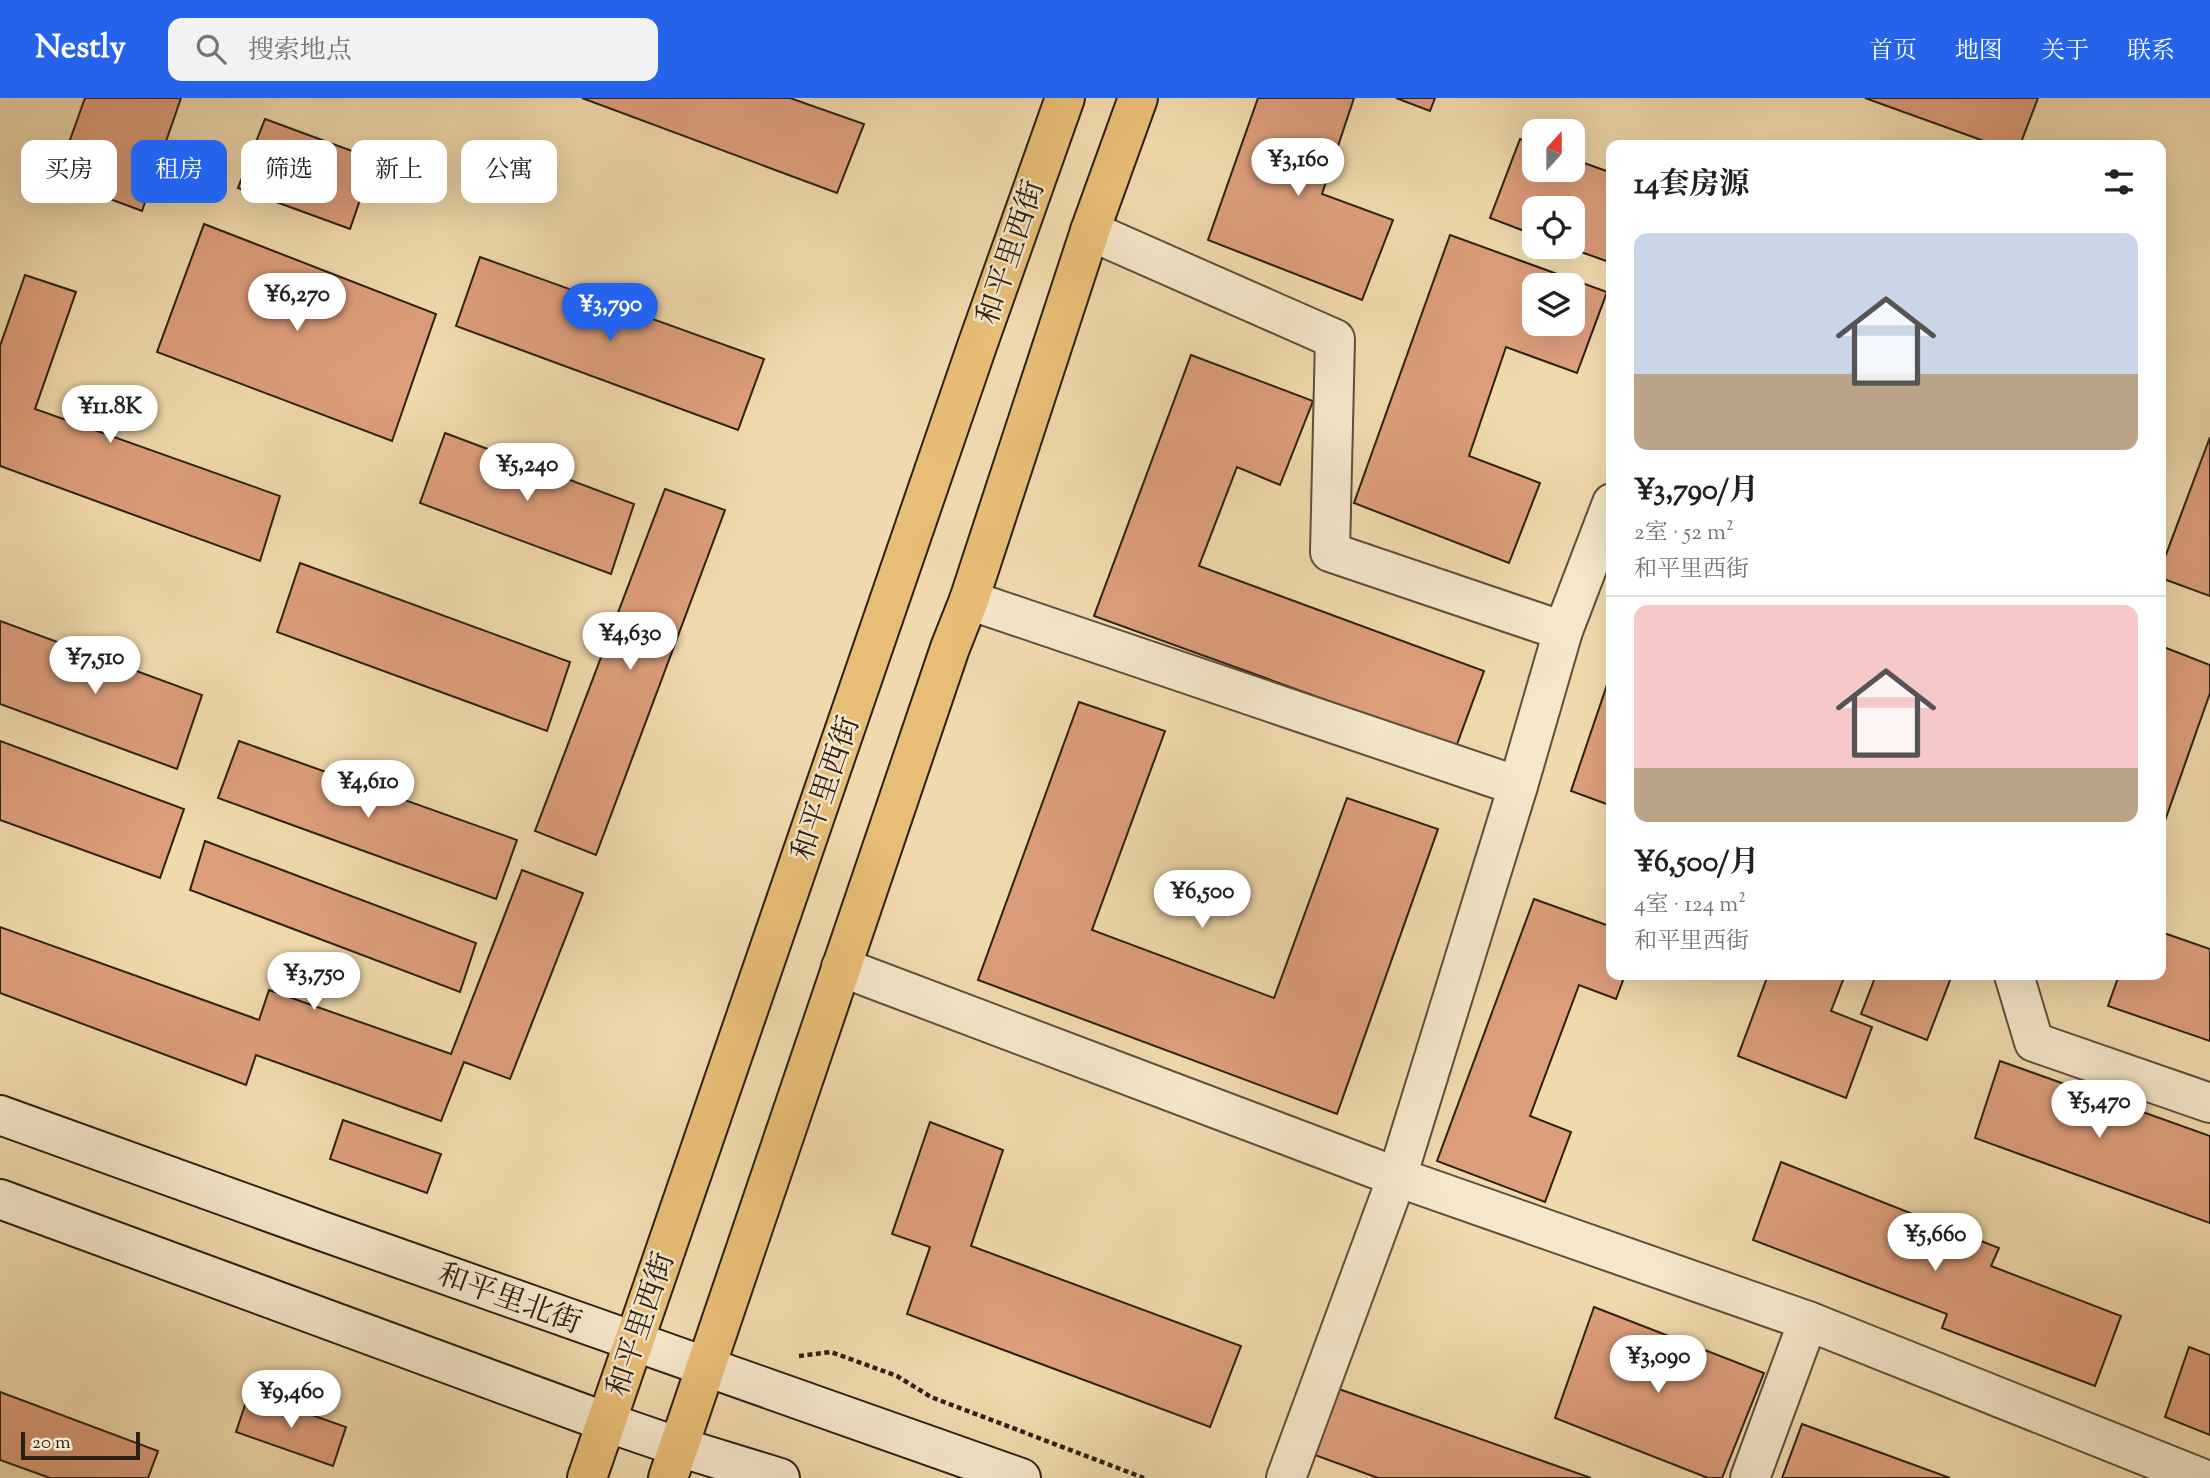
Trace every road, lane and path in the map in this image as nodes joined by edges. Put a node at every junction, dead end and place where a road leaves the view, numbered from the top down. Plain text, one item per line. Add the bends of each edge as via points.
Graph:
1 (1065, 98) edge
2 (1138, 98) edge
3 (1090, 231) junction
4 (1606, 519) edge
5 (969, 600) junction
6 (1563, 631) junction
7 (1518, 786) junction
8 (842, 967) junction
9 (2015, 980) edge
10 (2210, 1104) edge
11 (0, 1115) edge
12 (1397, 1177) junction
13 (0, 1199) edge
14 (1808, 1321) junction
15 (634, 1342) junction
16 (706, 1367) junction
17 (606, 1422) junction
18 (673, 1463) edge
19 (587, 1478) edge
20 (780, 1478) edge
21 (1021, 1478) edge
22 (1286, 1478) edge
23 (1750, 1478) edge
24 (2201, 1478) edge

1 - 15 main road, 和平里西街
2 - 3 main road
3 - 5 main road
3 - 6 street via 1335,339 1330,552
4 - 6 street
5 - 7 street
5 - 8 main road
6 - 7 street
7 - 12 street
8 - 12 street
8 - 16 main road
9 - 10 street via 2034,1042
11 - 15 street, 和平里北街
12 - 14 street
12 - 22 street
13 - 17 street
14 - 23 street
14 - 24 street
15 - 16 street, 和平里北街
15 - 17 main road, 和平里西街
16 - 18 main road
16 - 21 street, 和平里北街
17 - 18 street
17 - 19 main road, 和平里西街
18 - 20 street

